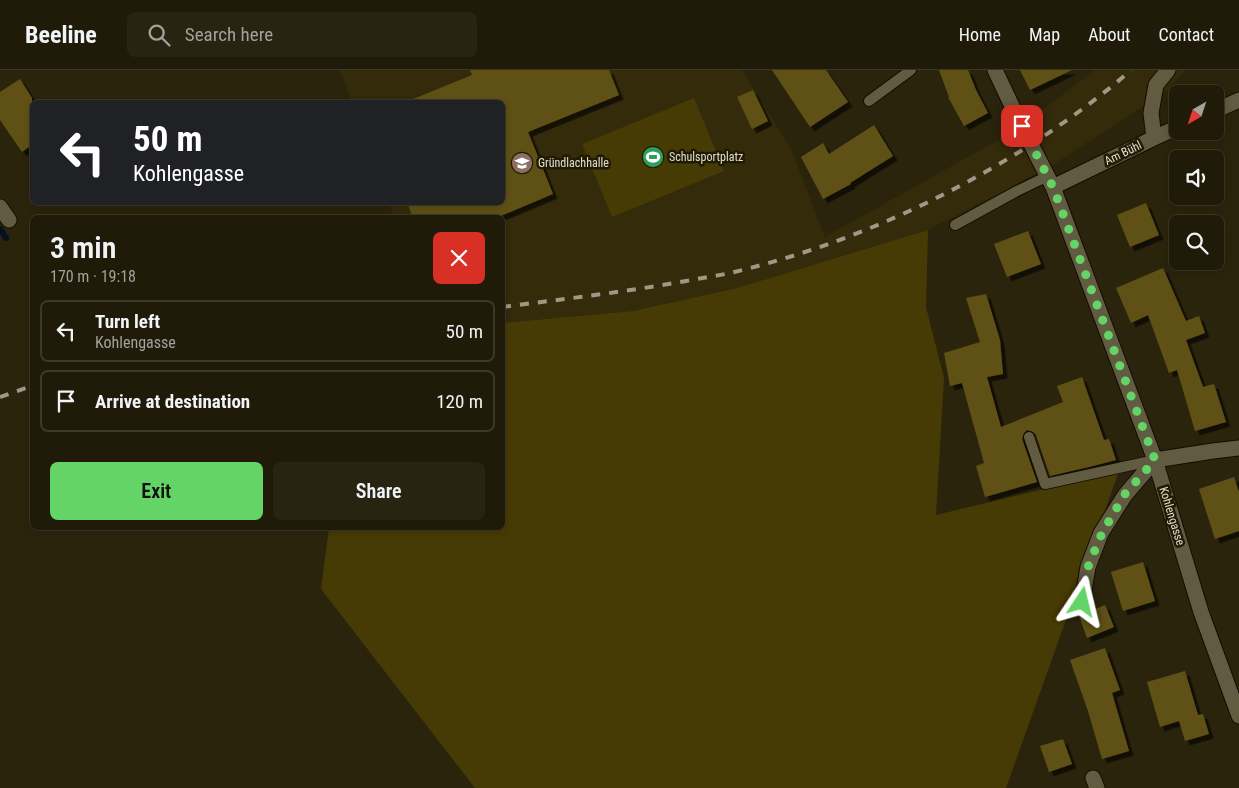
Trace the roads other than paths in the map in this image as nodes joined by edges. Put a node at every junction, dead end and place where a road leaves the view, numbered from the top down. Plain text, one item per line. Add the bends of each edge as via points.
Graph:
1 (911, 70) edge
2 (995, 70) edge
3 (1168, 70) edge
4 (1239, 100) edge
5 (869, 101) dead end
6 (1224, 107) edge
7 (1169, 132) edge
8 (1154, 138) junction
9 (1050, 181) junction
10 (0, 207) edge
11 (9, 220) dead end
12 (955, 225) dead end
13 (1029, 437) dead end
14 (1239, 448) edge
15 (1155, 460) junction
16 (1082, 602) dead end
17 (1239, 716) edge

1 - 5 lane
2 - 9 street, Kohlengasse
3 - 8 street, Am Bühl via 1156,85 1151,113
4 - 6 street
7 - 8 street
8 - 9 street, Am Bühl
9 - 12 lane via 1017,191
9 - 15 street, Kohlengasse
10 - 11 street
13 - 15 lane via 1046,484
14 - 15 street
15 - 16 street via 1125,494 1102,533 1088,567
15 - 17 street, Kohlengasse via 1201,612

